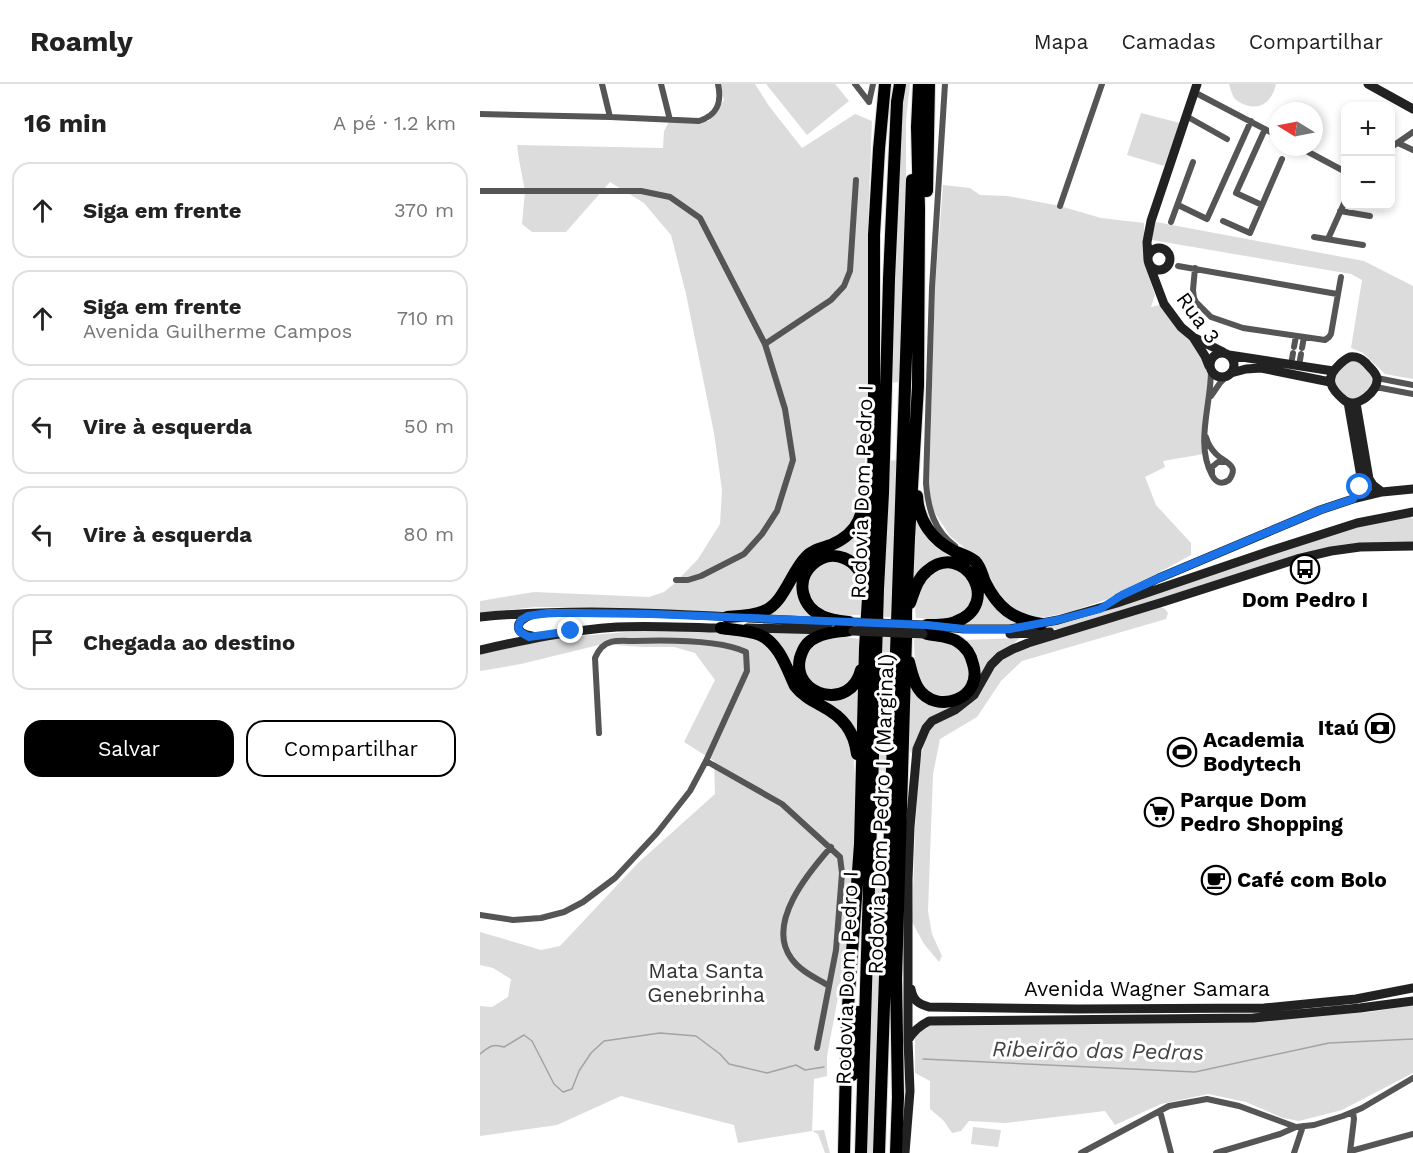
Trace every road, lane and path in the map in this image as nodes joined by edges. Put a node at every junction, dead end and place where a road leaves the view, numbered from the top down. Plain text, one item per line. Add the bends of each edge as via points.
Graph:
1 (602, 84) edge
2 (661, 84) edge
3 (718, 84) edge
4 (855, 84) edge
5 (873, 84) edge
6 (885, 84) edge
7 (900, 84) edge
8 (913, 84) edge
9 (919, 84) edge
10 (929, 84) edge
11 (945, 84) edge
12 (1102, 84) edge
13 (1368, 84) edge
14 (1195, 88) edge
15 (1413, 109) edge
16 (480, 114) edge
17 (1186, 116) junction
18 (610, 117) junction
19 (670, 120) junction
20 (1251, 121) junction
21 (1265, 129) junction
22 (1269, 131) edge
23 (1413, 132) edge
24 (1227, 139) dead end
25 (1398, 143) junction
26 (1395, 145) edge
27 (879, 150) junction
28 (1413, 150) edge
29 (1315, 156) edge
30 (1282, 159) dead end
31 (1193, 162) dead end
32 (1341, 170) edge
33 (856, 180) dead end
34 (480, 191) edge
35 (1178, 205) junction
36 (1262, 205) junction
37 (1060, 206) dead end
38 (1340, 211) joint
39 (1370, 216) dead end
40 (1223, 221) dead end
41 (1171, 222) dead end
42 (1148, 232) junction
43 (1314, 237) dead end
44 (1328, 239) junction
45 (1362, 245) dead end
46 (1164, 248) junction
47 (1149, 262) junction
48 (1178, 266) dead end
49 (1167, 267) junction
50 (1195, 268) junction
51 (1341, 277) dead end
52 (1158, 292) junction
53 (1337, 294) junction
54 (919, 296) junction
55 (1296, 336) junction
56 (1193, 337) junction
57 (1304, 337) junction
58 (765, 344) junction
59 (886, 351) junction
60 (1227, 354) junction
61 (1295, 365) junction
62 (1210, 368) junction
63 (1333, 371) junction
64 (1229, 375) junction
65 (1377, 378) junction
66 (1330, 382) junction
67 (1413, 385) edge
68 (1374, 388) junction
69 (1413, 394) edge
70 (1210, 399) junction
71 (1352, 403) junction
72 (874, 420) junction
73 (1205, 435) junction
74 (914, 458) junction
75 (1226, 462) junction
76 (1212, 475) junction
77 (1413, 489) edge
78 (1382, 492) junction
79 (1353, 499) junction
80 (1411, 513) edge
81 (1412, 546) edge
82 (974, 561) junction
83 (676, 580) dead end
84 (867, 609) junction
85 (1100, 609) junction
86 (548, 613) junction
87 (906, 613) junction
88 (480, 617) edge
89 (727, 617) junction
90 (1041, 624) junction
91 (851, 626) junction
92 (1082, 626) junction
93 (721, 628) junction
94 (925, 629) junction
95 (542, 636) junction
96 (906, 638) junction
97 (865, 648) junction
98 (480, 650) edge
99 (599, 733) dead end
100 (706, 761) junction
101 (860, 844) junction
102 (831, 847) junction
103 (480, 915) edge
104 (869, 919) junction
105 (908, 969) junction
106 (829, 986) junction
107 (1413, 988) edge
108 (895, 1001) junction
109 (1413, 1001) edge
110 (929, 1007) junction
111 (929, 1021) junction
112 (908, 1040) junction
113 (817, 1048) dead end
114 (1413, 1078) edge
115 (1160, 1111) junction
116 (1353, 1112) junction
117 (1300, 1126) junction
118 (1413, 1134) edge
119 (903, 1151) edge
120 (1351, 1152) edge
121 (845, 1153) edge
122 (861, 1153) edge
123 (879, 1153) edge
124 (887, 1153) edge
125 (1081, 1153) edge
126 (1171, 1153) edge
127 (1216, 1153) edge
128 (1294, 1153) edge

1 - 18 street
2 - 19 street
3 - 19 street via 719,103 710,116 696,121
4 - 5 street via 869,102
6 - 27 highway, Rodovia Dom Pedro I (Marginal)
7 - 59 highway, Rodovia Dom Pedro I
8 - 123 highway, Rodovia Dom Pedro I
9 - 54 highway
10 - 54 highway via 927,214
11 - 82 street via 932,288 927,500 944,537
12 - 37 street
13 - 15 main road
14 - 17 main road, Rua 3
14 - 20 street
16 - 18 street
17 - 24 street
17 - 42 main road, Rua 3
18 - 19 street
20 - 21 street
20 - 35 street via 1207,219
21 - 22 street
21 - 36 street via 1236,193
23 - 25 street
25 - 26 street
25 - 28 street
27 - 59 highway
27 - 72 highway, Rodovia Dom Pedro I (Marginal) via 874,236
29 - 32 street
30 - 36 street
31 - 35 street
33 - 58 street via 850,271 844,286 831,300
34 - 58 street via 641,191 670,196 700,218
35 - 41 street
36 - 40 street via 1250,233
38 - 39 street
38 - 44 street
42 - 46 main road
42 - 47 main road, Rua 3
43 - 44 street
44 - 45 street
46 - 47 main road via 1152,250
46 - 49 main road via 1171,257
47 - 49 main road via 1157,270
47 - 52 main road, Rua 3
48 - 50 street
49 - 52 main road, Rua 3
50 - 53 street
50 - 55 street via 1194,298 1211,317 1243,328
51 - 53 street
52 - 56 main road, Rua 3 via 1171,315
53 - 57 street via 1329,337
54 - 74 highway, Rodovia Dom Pedro I (Marginal)
55 - 57 street
55 - 61 street
56 - 60 main road
56 - 62 main road, Rua 3
57 - 61 street
58 - 83 street via 785,408 793,460 777,512 744,554 701,576
59 - 104 highway, Rodovia Dom Pedro I
60 - 61 main road
60 - 62 main road via 1220,352 1212,357
60 - 64 main road via 1234,362
61 - 63 main road
62 - 64 main road via 1218,377
62 - 70 street
63 - 65 main road via 1346,359 1357,357
63 - 66 main road
64 - 66 main road via 1261,368
64 - 70 street
65 - 67 street
65 - 68 main road
66 - 71 main road via 1344,400
68 - 69 street
68 - 71 main road
70 - 73 street
71 - 78 main road via 1369,479
71 - 79 main road via 1361,477
72 - 84 highway, Rodovia Dom Pedro I (Marginal)
72 - 89 highway via 863,506 854,529 808,555 769,609
73 - 75 street via 1209,447
73 - 76 street via 1205,460
74 - 82 highway via 917,504 927,528 945,546
74 - 87 highway, Rodovia Dom Pedro I (Marginal)
75 - 76 street via 1215,464
75 - 76 street via 1233,471 1229,480 1221,483
77 - 78 main road
78 - 79 main road
79 - 85 main road via 1159,578
80 - 85 main road via 1357,523
81 - 92 main road via 1360,547 1297,559
82 - 90 highway via 1005,611
84 - 91 highway via 863,577 855,564 832,556 812,564 802,585 808,607
84 - 97 highway, Rodovia Dom Pedro I (Marginal)
85 - 90 main road
86 - 88 main road
86 - 89 main road
86 - 95 main road via 528,616 518,627 529,637
87 - 94 highway via 920,578 934,566 952,562 967,570 977,586 972,612 953,623
87 - 96 highway, Rodovia Dom Pedro I (Marginal)
89 - 91 main road
90 - 94 main road via 1010,629
91 - 93 main road
91 - 94 main road, bridge
91 - 97 highway via 810,640 799,663 802,677 815,691 833,695 845,692 860,677
92 - 94 main road via 992,635
92 - 105 main road via 1000,656 974,695 926,728 917,749 910,827
93 - 95 main road via 618,627
93 - 101 highway via 766,638 799,691 837,716 852,733 857,755
94 - 96 highway via 956,640 971,657 975,669 972,687 959,699 938,701 926,697 918,688
95 - 98 main road
96 - 108 highway, Rodovia Dom Pedro I (Marginal)
97 - 101 highway, Rodovia Dom Pedro I (Marginal)
99 - 100 street via 595,658 609,642 656,640 736,648 746,652 747,671
100 - 102 street via 782,804
100 - 103 street via 657,834 615,878 583,902 541,918 513,920
101 - 121 highway, Rodovia Dom Pedro I (Marginal) via 847,1020
102 - 106 street via 840,857 842,873
102 - 106 street via 794,897 783,939 799,967
104 - 121 highway
104 - 122 highway, Rodovia Dom Pedro I
105 - 110 main road via 915,1001
105 - 112 main road
106 - 113 street
107 - 110 main road, Avenida Wagner Samara via 1356,999 1264,1008
108 - 119 highway, Rodovia Dom Pedro I (Marginal)
108 - 124 highway
109 - 111 main road, Avenida Wagner Samara via 1253,1018
110 - 111 main road via 923,1014
111 - 112 main road via 914,1030
112 - 119 main road via 910,1091
114 - 116 street
115 - 117 street via 1208,1099
115 - 125 street
115 - 126 street
116 - 117 street
116 - 120 street
117 - 127 street
117 - 128 street
118 - 120 street

